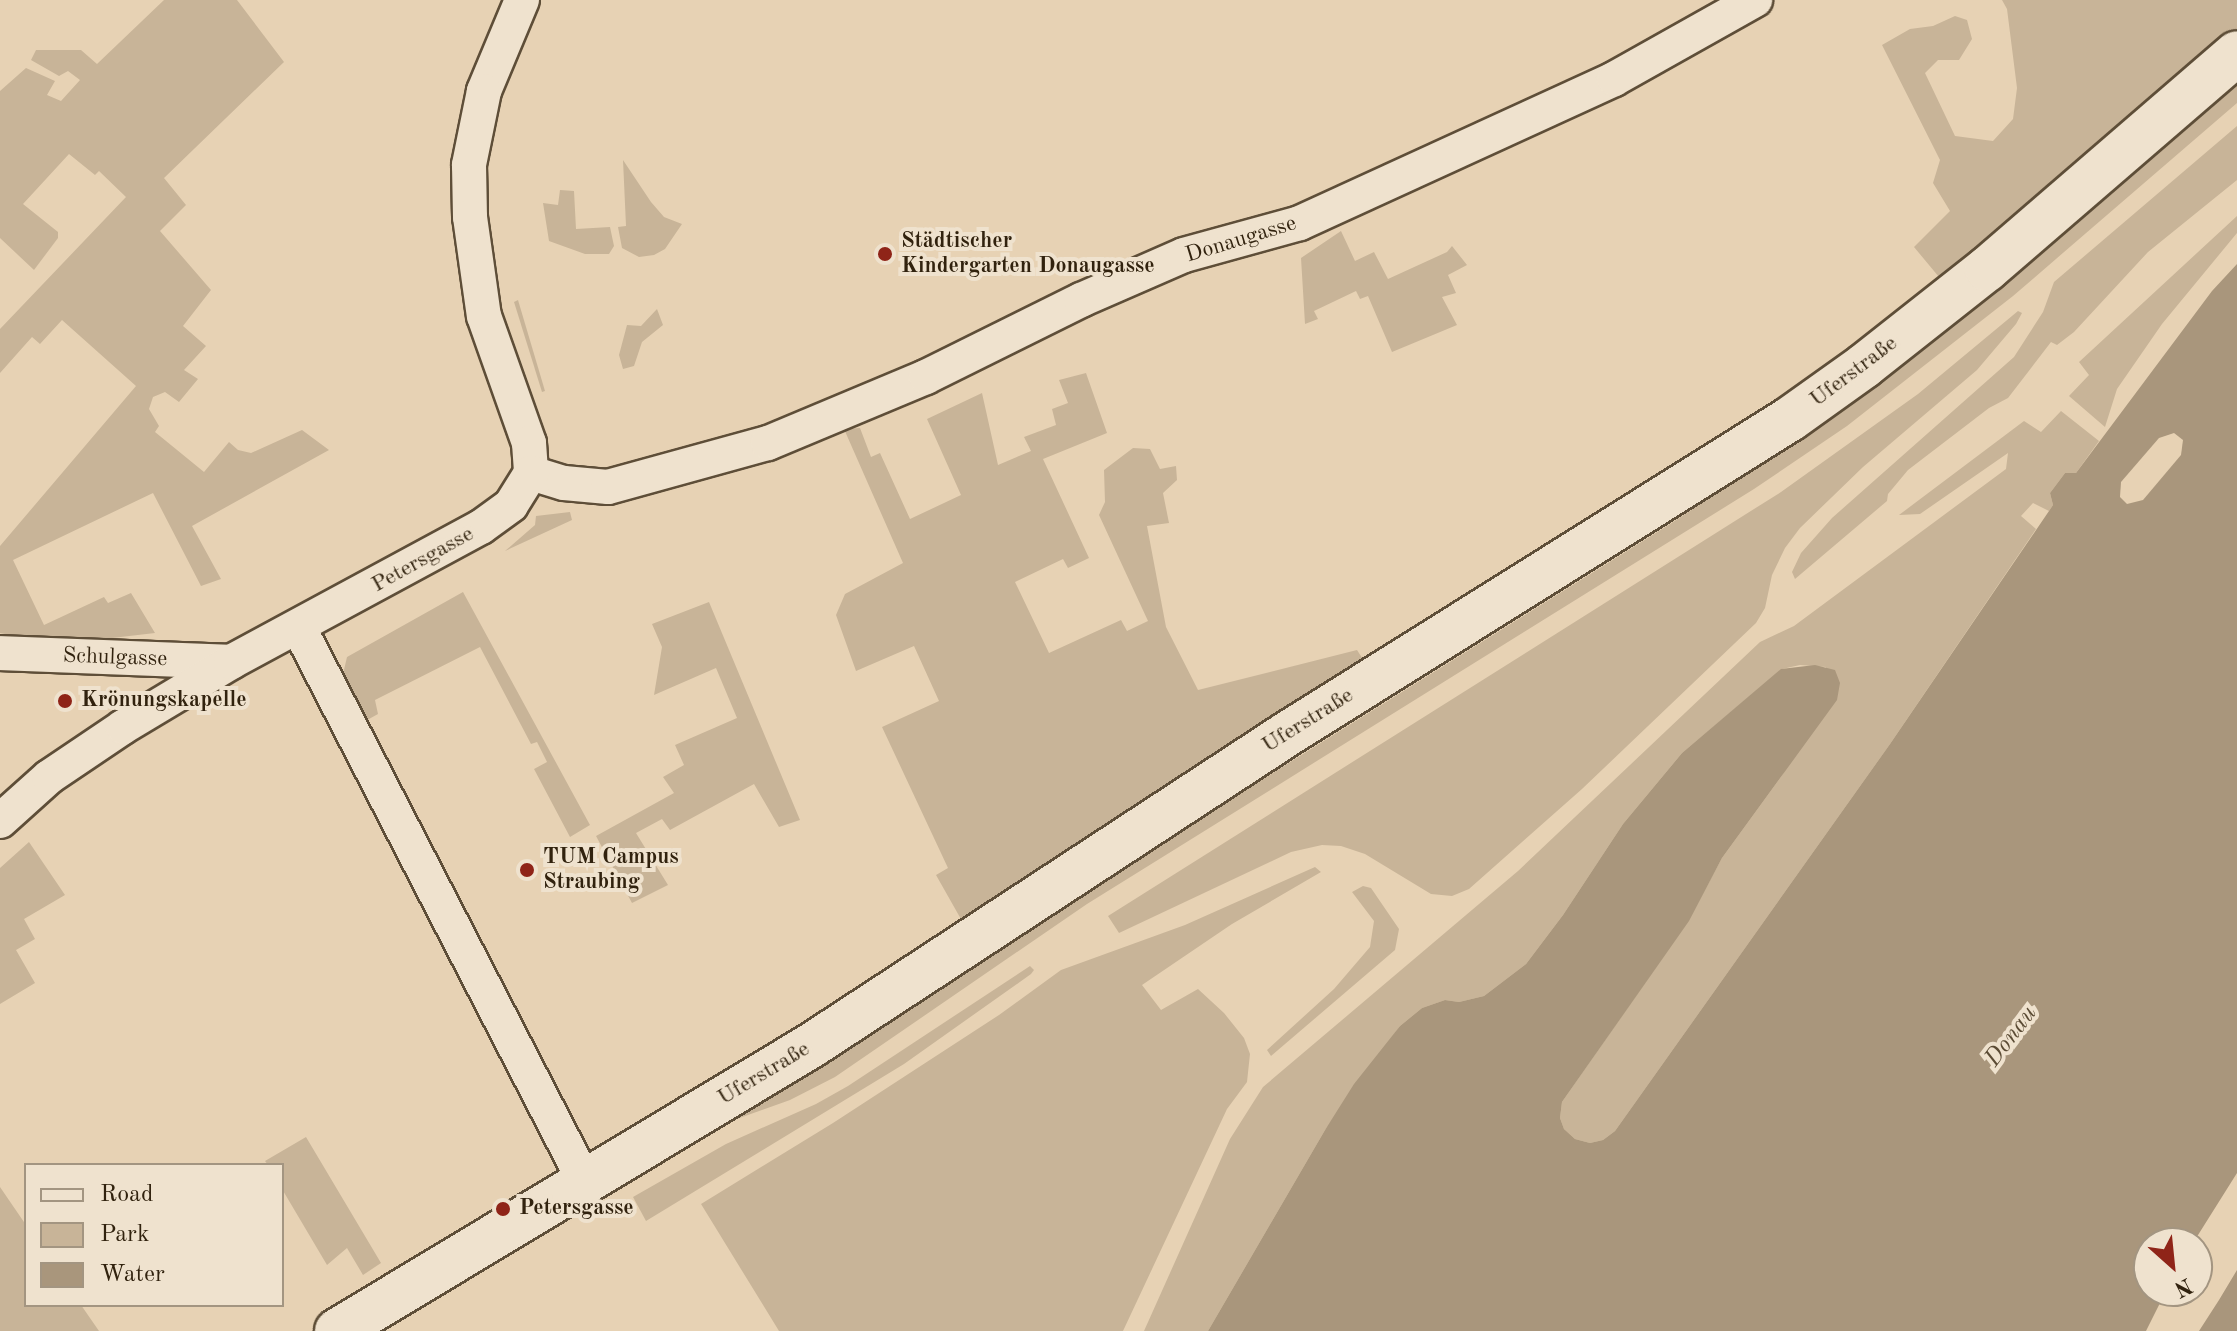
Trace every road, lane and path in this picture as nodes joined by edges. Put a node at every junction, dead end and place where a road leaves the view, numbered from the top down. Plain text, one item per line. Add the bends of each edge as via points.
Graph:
1 (522, 0) edge
2 (1755, 0) edge
3 (2237, 53) edge
4 (531, 473) junction
5 (299, 628) junction
6 (0, 653) edge
7 (231, 662) junction
8 (0, 821) edge
9 (585, 1182) junction
10 (337, 1331) edge

1 - 4 street via 484,91 469,165 470,217 484,316 529,443
2 - 4 street, Donaugasse via 1614,79 1300,223 1184,255 926,377 768,443 608,487
3 - 9 street, Uferstraße via 1987,269 1790,419 1274,742 812,1045
4 - 5 street, Petersgasse via 511,505 481,527
5 - 7 street, Petersgasse
5 - 9 street
6 - 7 street, Schulgasse
7 - 8 street, Petersgasse via 49,777
9 - 10 street, Uferstraße

